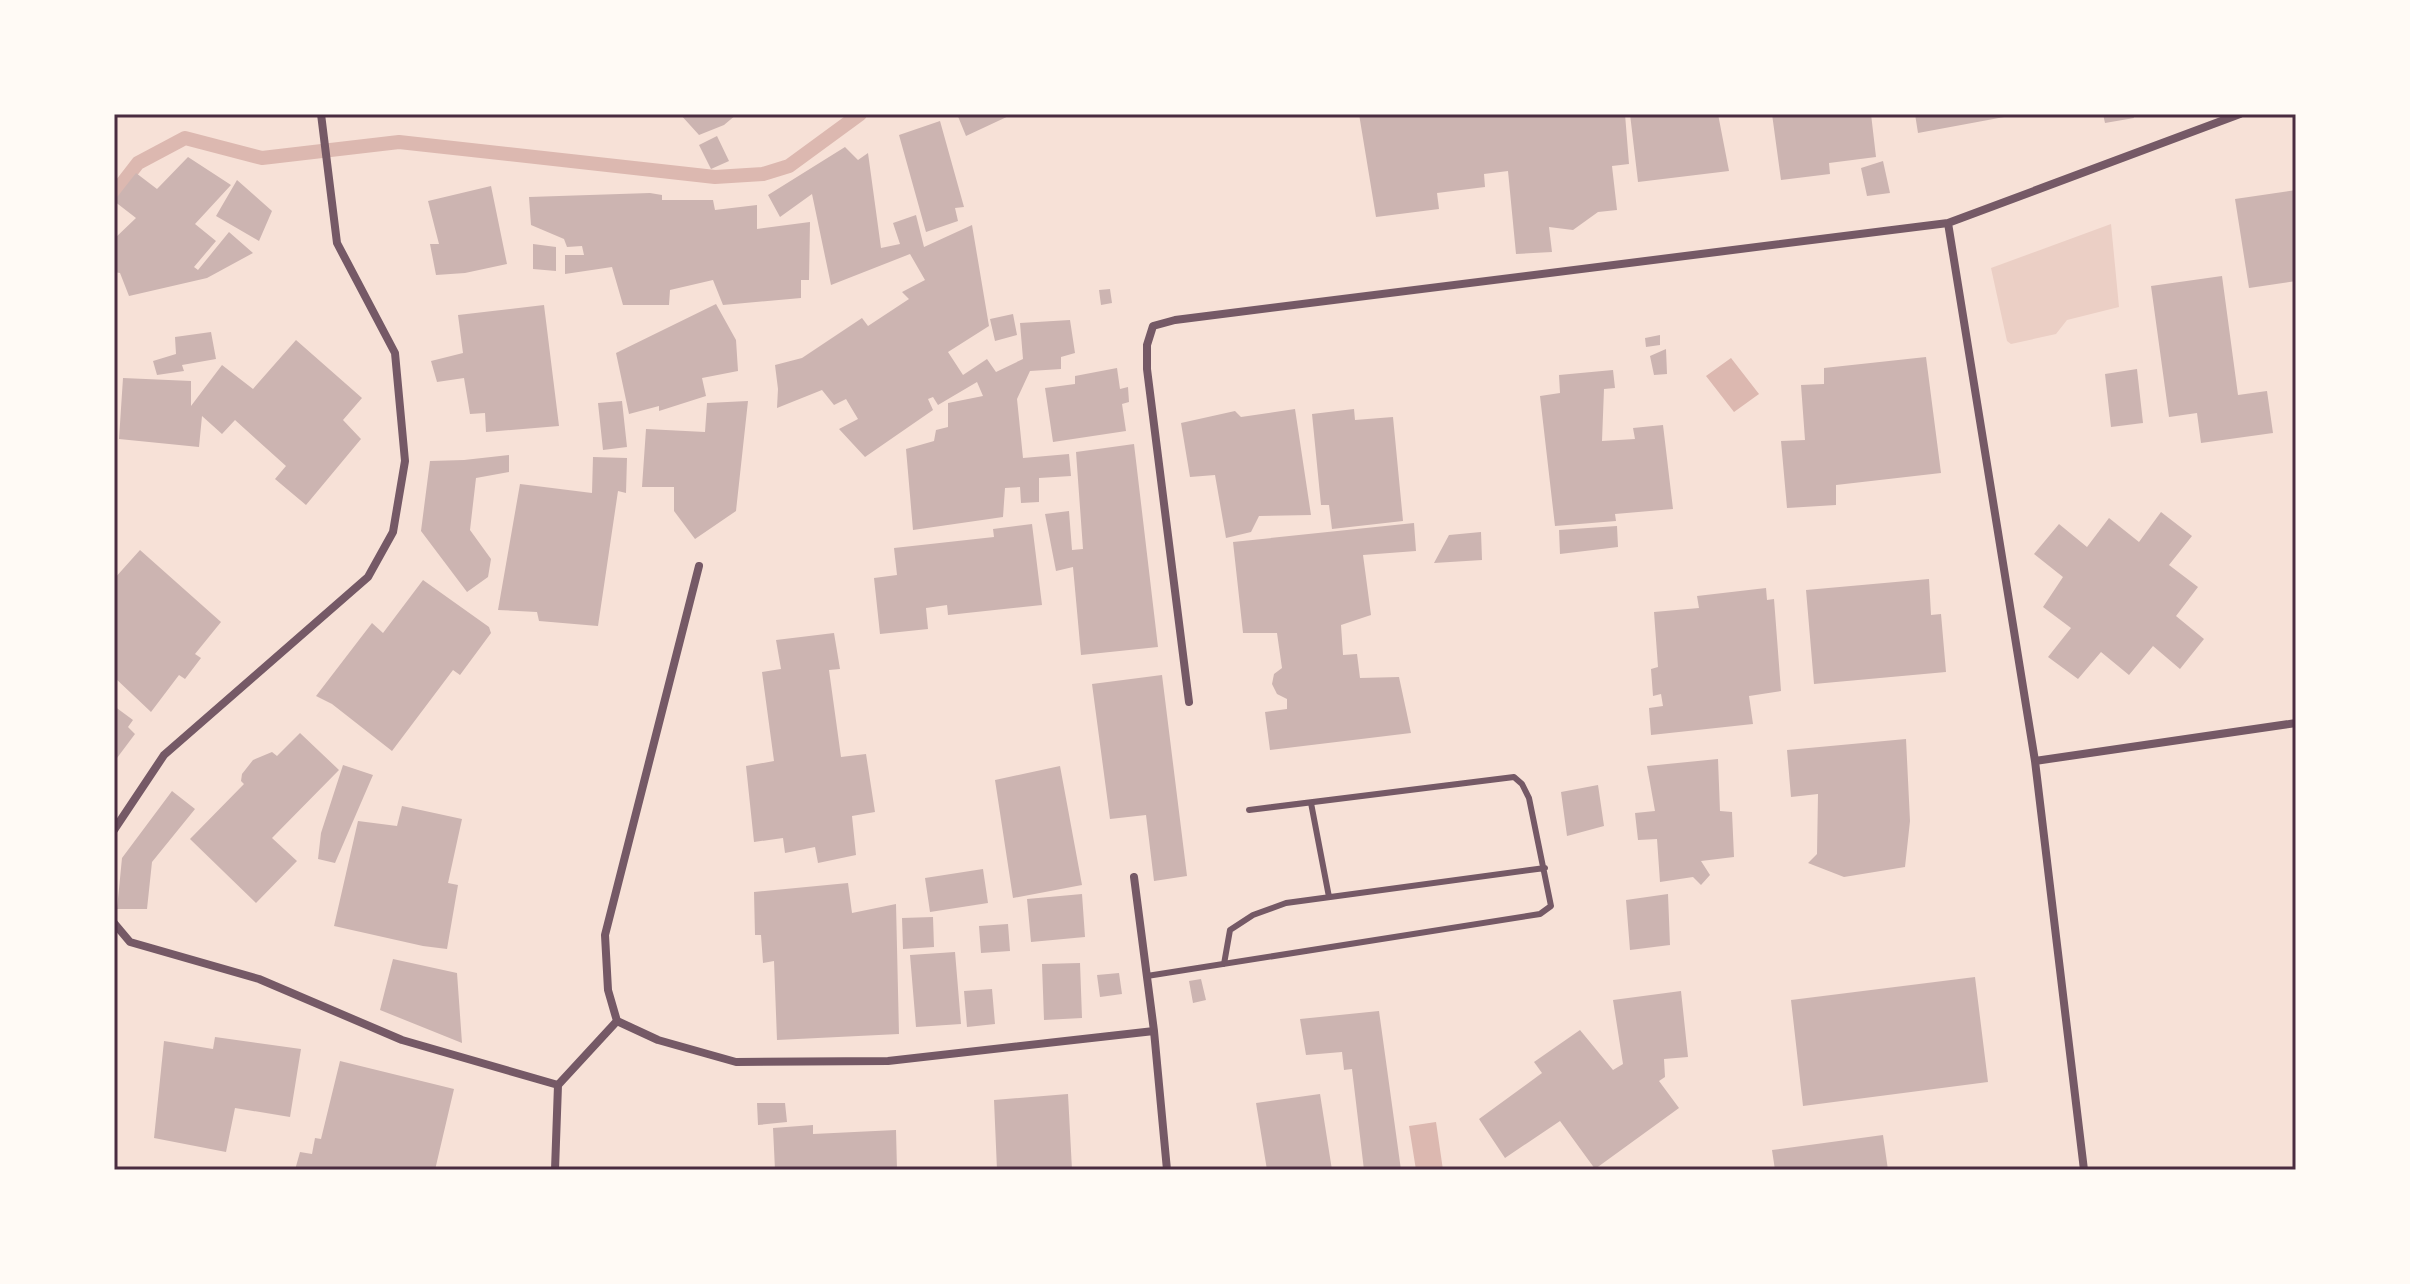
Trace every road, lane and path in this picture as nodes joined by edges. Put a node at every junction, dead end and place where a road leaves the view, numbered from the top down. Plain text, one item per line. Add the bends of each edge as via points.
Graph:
1 (321, 114) edge
2 (2240, 114) edge
3 (1948, 223) junction
4 (699, 566) dead end
5 (1189, 702) dead end
6 (2296, 723) edge
7 (2035, 761) junction
8 (1311, 803) junction
9 (1249, 810) dead end
10 (114, 830) edge
11 (1545, 868) junction
12 (1134, 877) dead end
13 (1329, 897) junction
14 (114, 923) edge
15 (1224, 964) junction
16 (1147, 976) junction
17 (617, 1021) junction
18 (1154, 1031) junction
19 (558, 1085) junction
20 (555, 1170) edge
21 (1167, 1170) edge
22 (2084, 1170) edge

1 - 10 street via 337,243 395,353 405,461 393,532 368,577 164,755
2 - 3 street
3 - 5 street via 1153,326 1147,369
3 - 7 street
4 - 17 street via 605,935 608,990
6 - 7 street
7 - 22 street
8 - 9 lane
8 - 11 lane via 1514,777 1529,798
8 - 13 lane
11 - 13 lane
11 - 15 lane via 1551,906 1540,914
12 - 16 street
13 - 15 lane via 1286,903 1253,915 1230,930
14 - 19 street via 130,942 259,979 402,1040
15 - 16 lane
16 - 18 street
17 - 18 street via 658,1040 736,1062 888,1061
17 - 19 street
18 - 21 street
19 - 20 street

